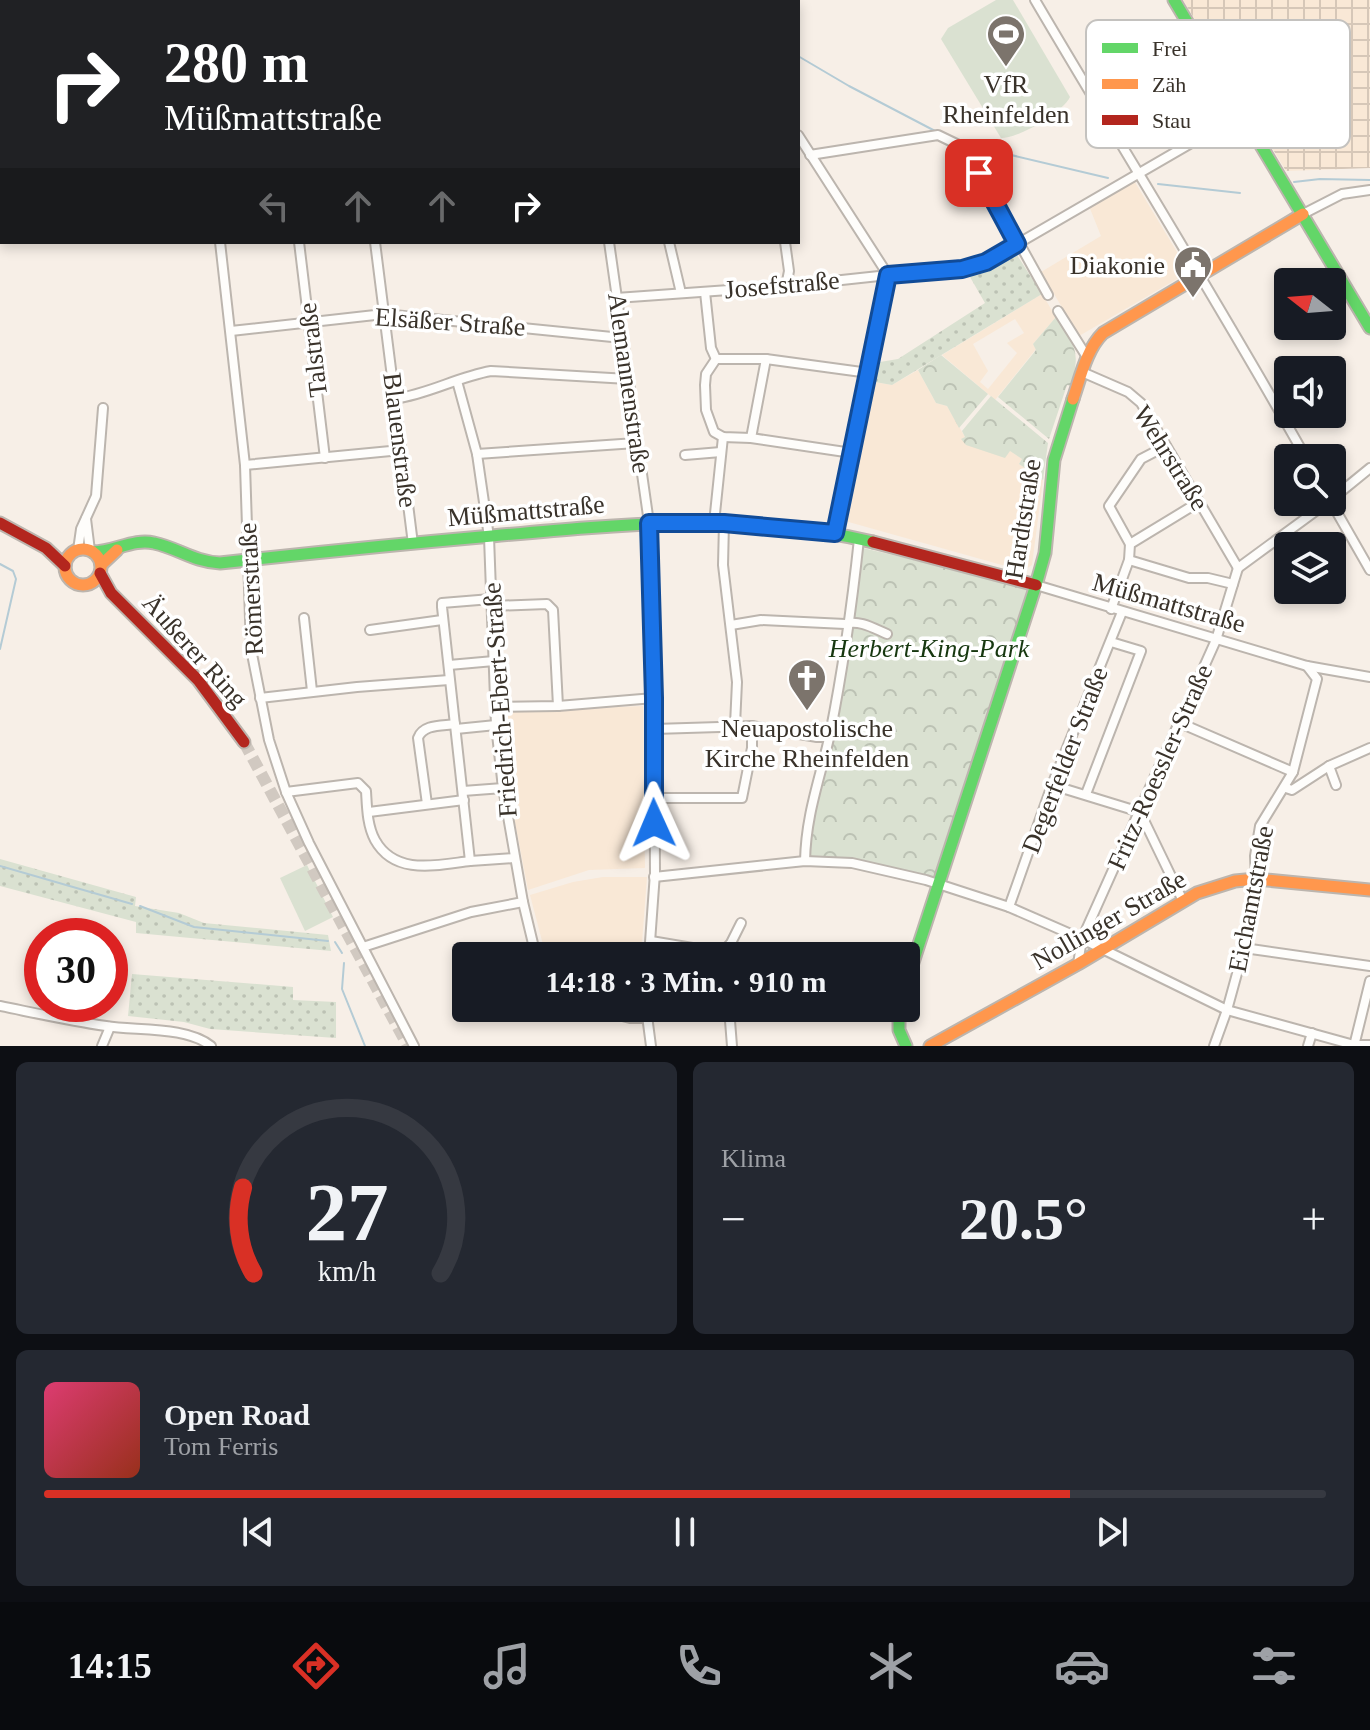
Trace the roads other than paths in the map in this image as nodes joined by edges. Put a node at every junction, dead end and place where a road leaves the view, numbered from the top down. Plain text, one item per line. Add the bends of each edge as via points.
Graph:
1 (1035, 0) edge
2 (1174, 0) edge
3 (1186, 20) edge
4 (1086, 86) edge
5 (800, 138) edge
6 (1122, 148) edge
7 (1181, 148) edge
8 (1264, 148) edge
9 (810, 155) junction
10 (1137, 173) junction
11 (1370, 190) edge
12 (1303, 214) junction
13 (220, 244) edge
14 (299, 244) edge
15 (375, 244) edge
16 (609, 244) edge
17 (669, 244) edge
18 (785, 244) edge
19 (1017, 244) junction
20 (1201, 274) junction
21 (888, 275) junction
22 (786, 286) junction
23 (705, 292) junction
24 (681, 293) junction
25 (1048, 295) dead end
26 (616, 298) junction
27 (1058, 311) dead end
28 (384, 314) junction
29 (310, 322) junction
30 (1370, 328) edge
31 (231, 331) junction
32 (622, 338) junction
33 (1087, 357) junction
34 (716, 359) junction
35 (766, 359) junction
36 (1082, 372) junction
37 (869, 373) junction
38 (628, 379) junction
39 (457, 381) junction
40 (394, 399) junction
41 (103, 408) dead end
42 (723, 437) junction
43 (751, 438) junction
44 (636, 443) junction
45 (1298, 444) edge
46 (1166, 446) junction
47 (401, 450) junction
48 (721, 452) junction
49 (852, 453) junction
50 (477, 454) junction
51 (685, 455) dead end
52 (325, 458) junction
53 (245, 465) junction
54 (1370, 468) edge
55 (1346, 488) edge
56 (1199, 502) junction
57 (1309, 516) edge
58 (1339, 516) edge
59 (0, 523) edge
60 (649, 523) junction
61 (719, 523) junction
62 (835, 533) junction
63 (489, 537) junction
64 (859, 539) junction
65 (413, 544) junction
66 (1130, 544) junction
67 (121, 547) junction
68 (46, 548) junction
69 (83, 552) junction
70 (246, 560) junction
71 (1129, 560) junction
72 (65, 566) junction
73 (1238, 568) junction
74 (101, 569) junction
75 (1370, 570) edge
76 (1233, 584) junction
77 (88, 585) junction
78 (1036, 585) junction
79 (111, 593) junction
80 (491, 602) junction
81 (1111, 609) junction
82 (1122, 612) junction
83 (304, 618) dead end
84 (442, 620) junction
85 (851, 622) junction
86 (731, 625) junction
87 (370, 630) dead end
88 (887, 634) dead end
89 (1216, 640) junction
90 (1111, 642) junction
91 (494, 661) junction
92 (449, 665) junction
93 (1307, 666) junction
94 (1370, 677) edge
95 (449, 680) junction
96 (312, 691) junction
97 (260, 698) junction
98 (654, 698) junction
99 (558, 706) junction
100 (496, 707) junction
101 (1180, 723) junction
102 (496, 725) junction
103 (735, 725) junction
104 (752, 726) junction
105 (456, 727) junction
106 (654, 729) junction
107 (829, 737) junction
108 (244, 742) tunnel mouth
109 (1369, 747) edge
110 (1329, 766) junction
111 (1293, 772) junction
112 (1052, 785) junction
113 (1336, 785) dead end
114 (503, 788) junction
115 (1286, 788) junction
116 (286, 792) junction
117 (1086, 794) junction
118 (463, 795) junction
119 (653, 798) junction
120 (427, 804) junction
121 (369, 812) junction
122 (1140, 812) junction
123 (514, 858) junction
124 (470, 861) junction
125 (805, 861) junction
126 (654, 877) junction
127 (1256, 879) junction
128 (939, 885) junction
129 (1370, 890) edge
130 (1183, 901) junction
131 (523, 902) junction
132 (1009, 907) junction
133 (741, 923) dead end
134 (1082, 939) junction
135 (651, 941) joint
136 (533, 942) edge
137 (656, 942) edge
138 (732, 942) edge
139 (920, 942) edge
140 (363, 947) junction
141 (1244, 948) junction
142 (1102, 950) junction
143 (1078, 964) junction
144 (1370, 966) edge
145 (1370, 981) edge
146 (0, 1006) edge
147 (1227, 1010) junction
148 (646, 1022) edge
149 (730, 1022) edge
150 (899, 1022) edge
151 (110, 1027) junction
152 (172, 1033) junction
153 (1312, 1033) junction
154 (208, 1044) edge
155 (1354, 1045) edge
156 (1370, 1045) edge
157 (102, 1046) edge
158 (171, 1046) edge
159 (414, 1046) edge
160 (651, 1046) edge
161 (732, 1046) edge
162 (906, 1046) edge
163 (930, 1046) edge
164 (1214, 1046) edge
165 (1308, 1046) edge

1 - 4 street
2 - 3 street
5 - 9 street
6 - 10 street
7 - 10 street, Josefstraße
8 - 12 street
9 - 19 street via 938,135 967,149
9 - 21 street
10 - 19 street, Josefstraße
10 - 20 street
11 - 12 street via 1342,194
12 - 20 street, Hardtstraße
12 - 30 street
13 - 31 street, Römerstraße
14 - 29 street, Talstraße
15 - 28 street, Blauenstraße
16 - 26 street, Alemannenstraße
17 - 24 street
18 - 22 street
19 - 21 street, Josefstraße via 962,269
19 - 25 street
20 - 33 street, Hardtstraße via 1103,333
20 - 45 street
21 - 22 street, Josefstraße
21 - 37 street
22 - 23 street, Josefstraße
23 - 24 street, Josefstraße
23 - 34 street
24 - 26 street, Josefstraße
26 - 32 street, Alemannenstraße
27 - 33 street
28 - 29 street, Elsäßer Straße
28 - 32 street, Elsäßer Straße
28 - 40 street, Blauenstraße
29 - 31 street, Elsäßer Straße
29 - 52 street, Talstraße
31 - 53 street, Römerstraße
32 - 38 street, Alemannenstraße
33 - 36 street, Hardtstraße
34 - 35 street
34 - 42 street via 706,374 706,410 714,432
35 - 37 street
35 - 43 street
36 - 46 street, Wehrstraße via 1141,403
36 - 78 street, Hardtstraße via 1054,460 1045,553
37 - 49 street
38 - 39 street via 510,371
38 - 44 street, Alemannenstraße
39 - 40 street
39 - 50 street, Friedrich-Ebert-Straße
40 - 47 street, Blauenstraße
41 - 69 street via 99,476
42 - 43 street
42 - 48 street
43 - 49 street
44 - 50 street
44 - 60 street, Alemannenstraße
46 - 56 street, Wehrstraße
46 - 66 street via 1141,459 1109,506
47 - 52 street
47 - 65 street, Blauenstraße
48 - 51 street
48 - 61 street
49 - 62 street
50 - 63 street, Friedrich-Ebert-Straße
52 - 53 street
53 - 70 street, Römerstraße
54 - 55 street
56 - 66 street
56 - 73 street, Wehrstraße
57 - 73 street
58 - 75 street
59 - 68 street, Müßmattstraße
60 - 61 street, Müßmattstraße
60 - 63 street, Müßmattstraße
60 - 98 street, Alemannenstraße
61 - 62 street, Müßmattstraße
61 - 86 street
62 - 64 street, Müßmattstraße
63 - 65 street, Müßmattstraße
63 - 80 street, Friedrich-Ebert-Straße
64 - 78 street, Müßmattstraße
64 - 85 street
65 - 70 street, Müßmattstraße
66 - 71 street
67 - 69 street, Müßmattstraße
67 - 70 street, Müßmattstraße via 153,542 202,562
67 - 74 street
68 - 69 street, Müßmattstraße
68 - 72 street, Müßmattstraße
69 - 72 street
69 - 74 street
70 - 97 street, Römerstraße via 251,649
71 - 76 street via 1189,578
71 - 81 street
72 - 77 street via 71,580
73 - 76 street, Fritz-Roessler-Straße
74 - 77 street
74 - 79 street, Äußerer Ring
76 - 89 street, Fritz-Roessler-Straße
77 - 79 street, Äußerer Ring
78 - 81 street, Müßmattstraße
78 - 128 street, Hardtstraße
79 - 108 street, Äußerer Ring via 198,680
80 - 84 street via 442,603
80 - 91 street, Friedrich-Ebert-Straße
80 - 99 street via 547,604 553,610
81 - 82 street, Müßmattstraße
82 - 89 street, Müßmattstraße
82 - 90 street, Degerfelder Straße
83 - 96 street
84 - 87 street
84 - 92 street
85 - 86 street via 761,620
85 - 88 street
85 - 107 street
86 - 103 street
89 - 93 street, Müßmattstraße
89 - 101 street, Fritz-Roessler-Straße
90 - 112 street, Degerfelder Straße
90 - 117 street via 1141,651
91 - 92 street
91 - 100 street, Friedrich-Ebert-Straße
92 - 95 street
93 - 94 street, Müßmattstraße
93 - 111 street, Eichamtstraße via 1317,679
95 - 96 street
95 - 105 street
96 - 97 street
97 - 116 street, Römerstraße
98 - 99 street
98 - 106 street, Alemannenstraße
99 - 100 street
100 - 102 street, Friedrich-Ebert-Straße
101 - 111 street
101 - 122 street, Fritz-Roessler-Straße
102 - 105 street
102 - 114 street, Friedrich-Ebert-Straße
103 - 104 street
103 - 106 street
104 - 107 street
104 - 119 street via 742,798
105 - 118 street
105 - 120 street via 427,728 418,738
106 - 119 street, Alemannenstraße
107 - 125 street via 806,827
109 - 110 street
110 - 113 street
110 - 115 street via 1292,790
111 - 115 street, Eichamtstraße
112 - 117 street
112 - 132 street, Degerfelder Straße
114 - 118 street
114 - 123 street, Friedrich-Ebert-Straße
115 - 127 street, Eichamtstraße via 1260,826
116 - 121 street via 358,783 366,791
116 - 140 street, Römerstraße
117 - 122 street
118 - 120 street
118 - 124 street
119 - 126 street, Alemannenstraße
120 - 121 street
121 - 124 street via 376,841 398,861 418,867
122 - 130 street
122 - 134 street, Fritz-Roessler-Straße
123 - 124 street
123 - 131 street, Friedrich-Ebert-Straße
125 - 126 street
125 - 128 street via 852,863
126 - 135 street, Alemannenstraße
127 - 129 street, Nollinger Straße
127 - 130 street, Nollinger Straße via 1235,881
127 - 141 street, Eichamtstraße
128 - 132 street
128 - 139 street, Hardtstraße
130 - 142 street, Nollinger Straße
131 - 136 street, Friedrich-Ebert-Straße
131 - 140 street via 471,912
132 - 134 street
133 - 138 street
134 - 142 street
134 - 143 street, Fritz-Roessler-Straße
135 - 137 street
140 - 159 street, Römerstraße
141 - 144 street
141 - 147 street, Eichamtstraße
142 - 143 street, Nollinger Straße
142 - 147 street
143 - 163 street, Nollinger Straße
145 - 155 street
146 - 151 street
147 - 153 street
147 - 164 street, Eichamtstraße
148 - 160 street
149 - 161 street
150 - 162 street
151 - 152 street
151 - 157 street
152 - 154 street
152 - 158 street
153 - 155 street
153 - 165 street
155 - 156 street

